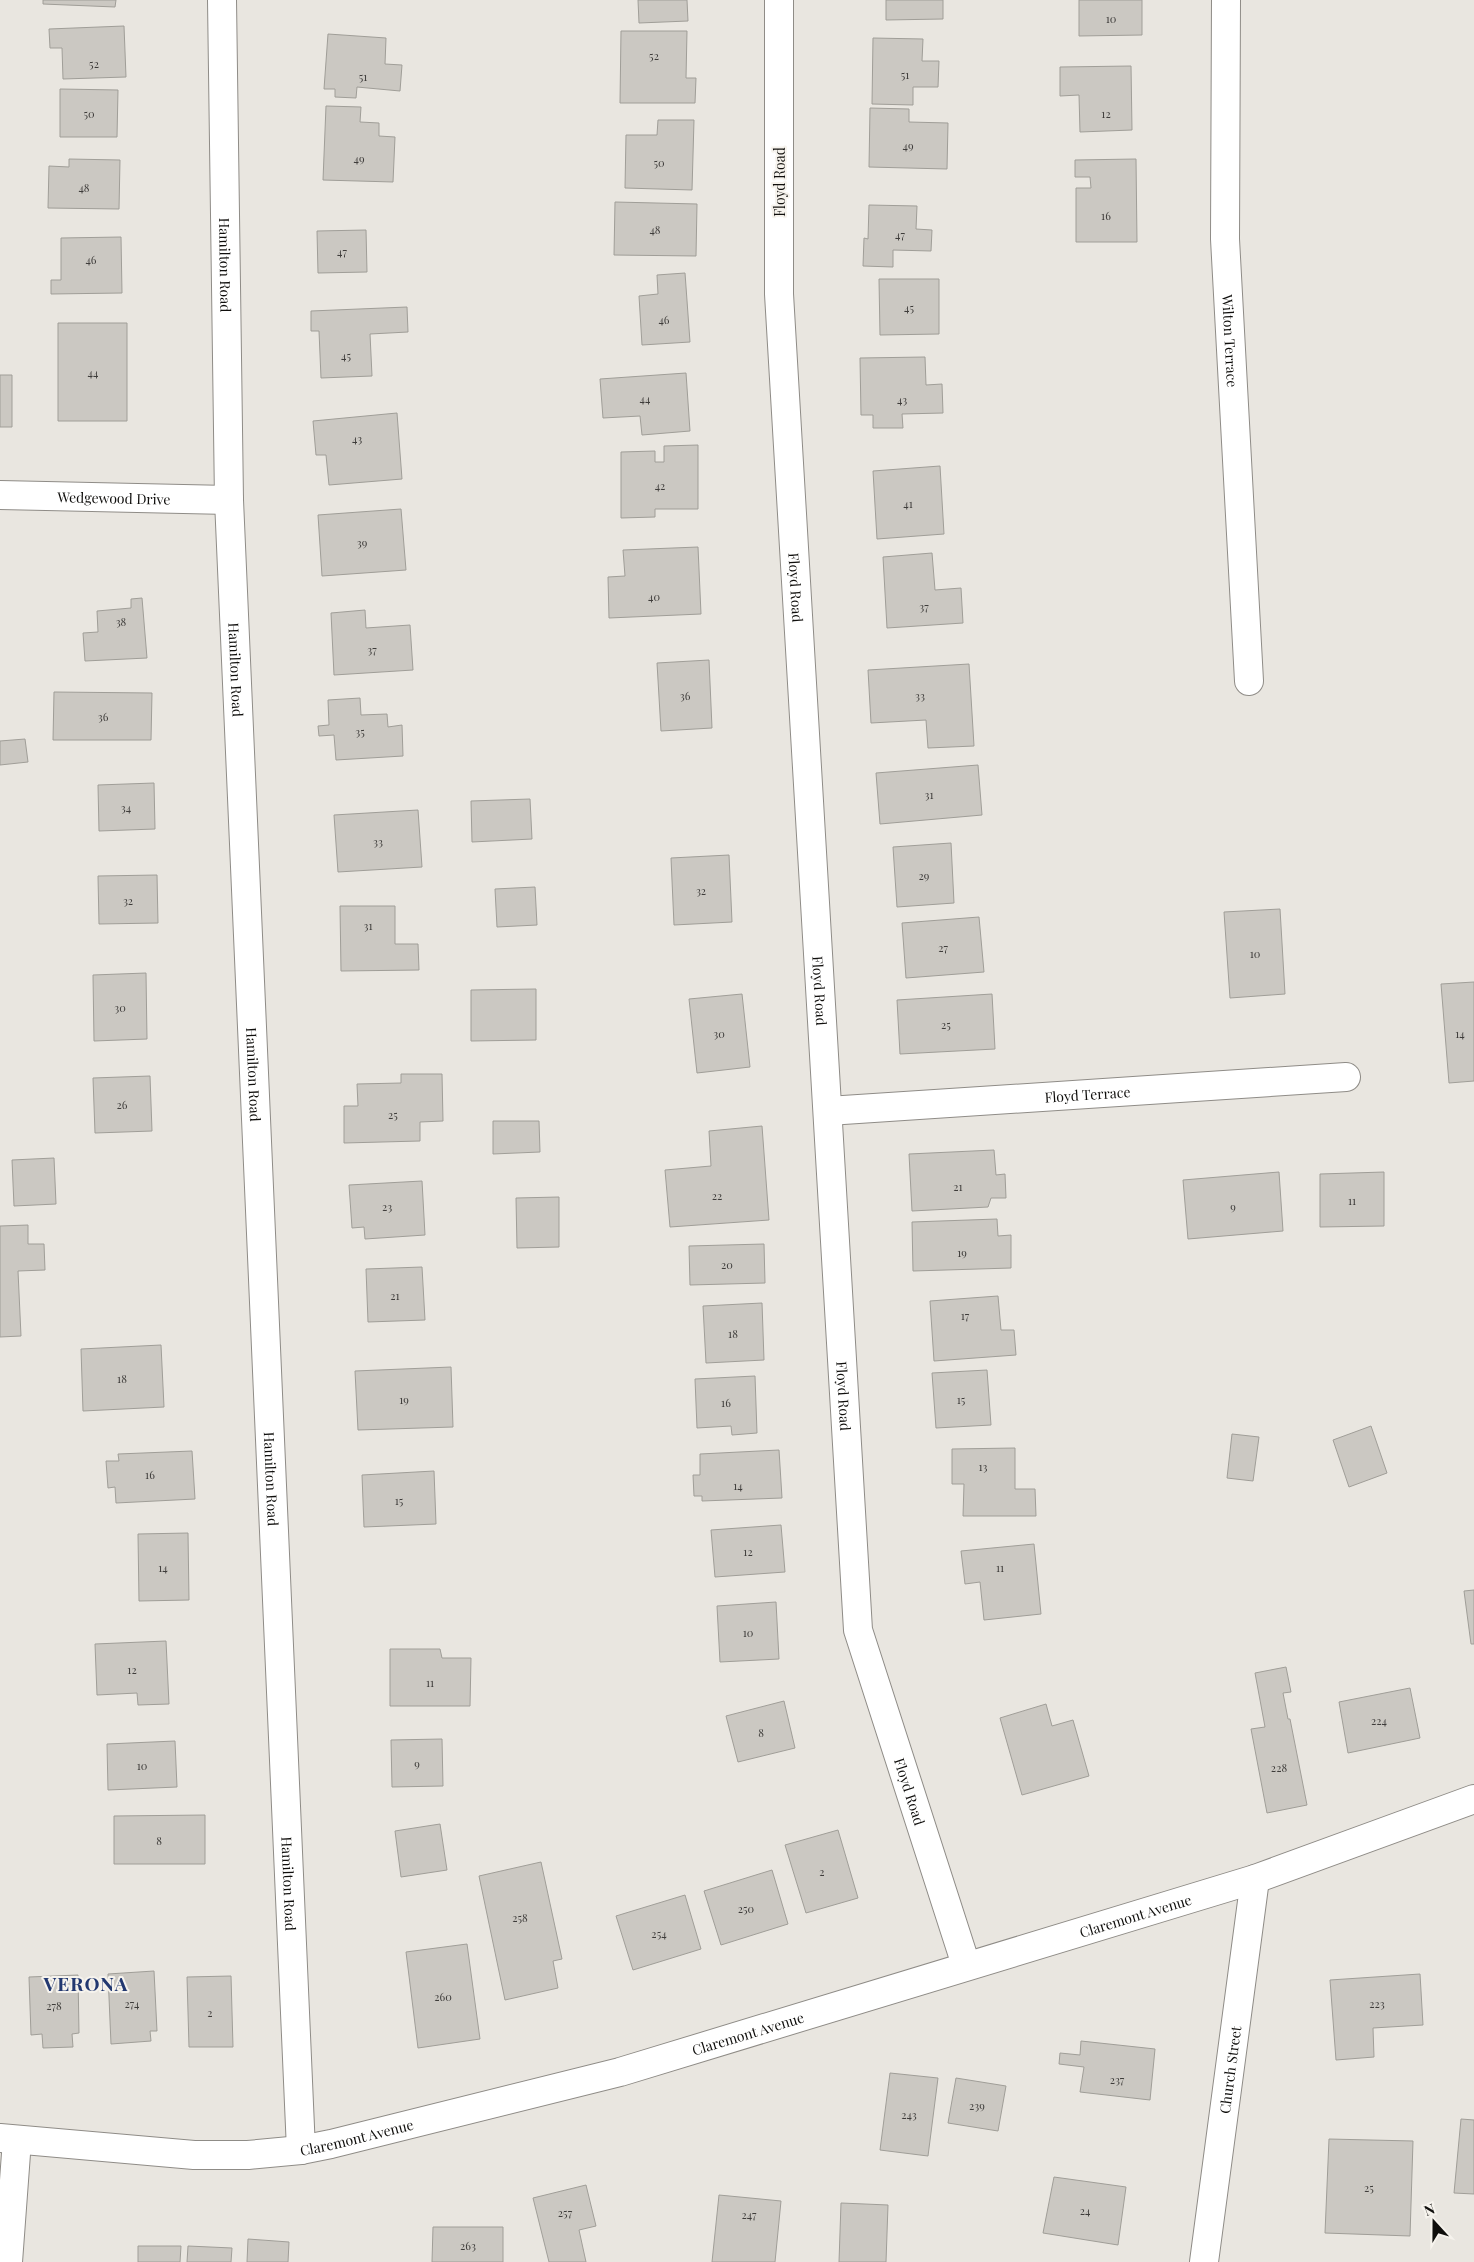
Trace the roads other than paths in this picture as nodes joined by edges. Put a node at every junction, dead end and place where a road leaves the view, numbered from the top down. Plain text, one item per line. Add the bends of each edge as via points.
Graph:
1 (222, 0) edge
2 (779, 0) edge
3 (1226, 0) edge
4 (0, 495) edge
5 (228, 500) junction
6 (1249, 681) dead end
7 (1346, 1078) dead end
8 (828, 1111) junction
9 (1474, 1799) edge
10 (1255, 1879) junction
11 (966, 1965) junction
12 (8, 2139) edge
13 (301, 2150) junction
14 (8, 2262) edge
15 (1204, 2262) edge

1 - 5 street, Hamilton Road
2 - 8 street, Floyd Road via 779,294
3 - 6 street, Wilton Terrace via 1225,239
4 - 5 street, Wedgewood Drive
5 - 13 street, Hamilton Road
7 - 8 street, Floyd Terrace
8 - 11 street, Floyd Road via 858,1630
9 - 10 street, Claremont Avenue
10 - 11 street, Claremont Avenue
10 - 15 street, Church Street
11 - 13 street, Claremont Avenue via 620,2072
12 - 13 street, Claremont Avenue via 194,2155 248,2156
12 - 14 street

